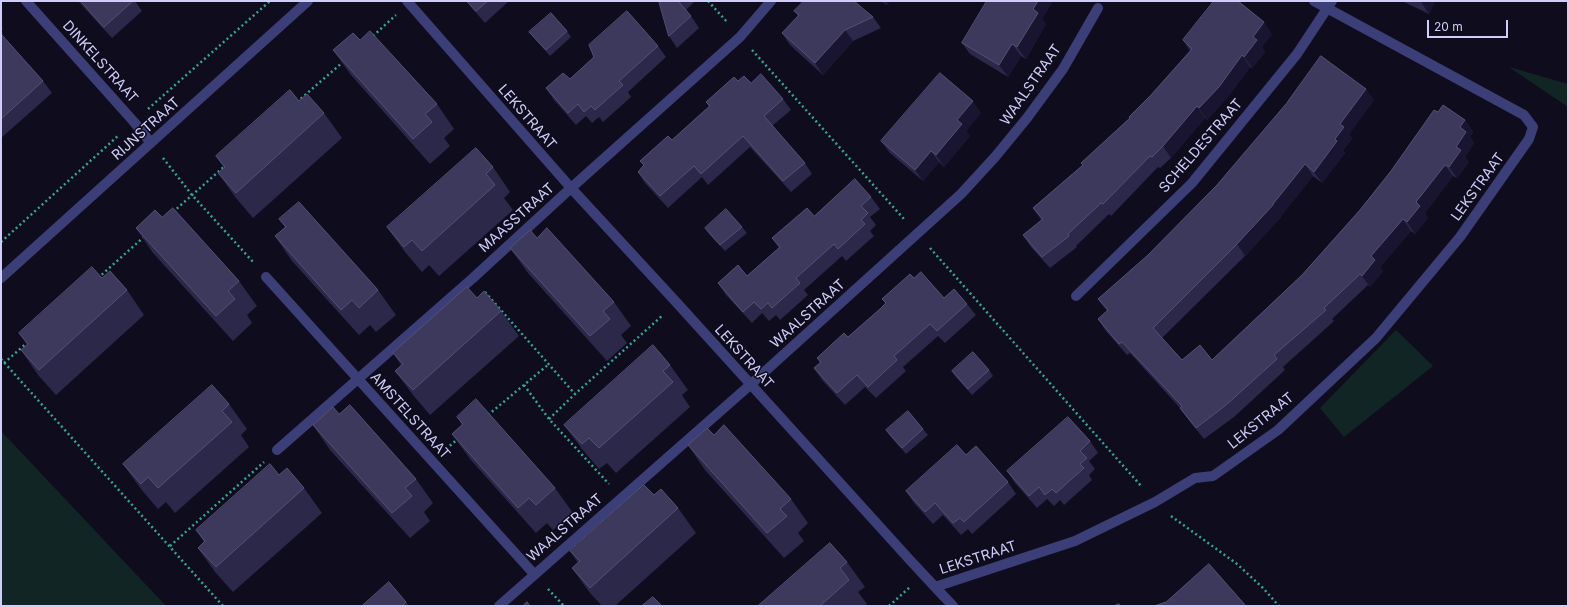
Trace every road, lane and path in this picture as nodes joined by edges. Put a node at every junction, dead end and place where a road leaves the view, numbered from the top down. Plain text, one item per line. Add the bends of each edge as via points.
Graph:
1 (26, 1) edge
2 (308, 1) edge
3 (708, 1) edge
4 (771, 1) edge
5 (1314, 1) edge
6 (409, 2) edge
7 (1330, 5) edge
8 (1098, 8) dead end
9 (740, 37) junction
10 (368, 40) edge
11 (345, 60) edge
12 (292, 107) edge
13 (151, 143) junction
14 (227, 164) edge
15 (571, 188) junction
16 (192, 194) junction
17 (168, 216) edge
18 (151, 231) edge
19 (918, 234) junction
20 (266, 277) joint
21 (1, 278) edge
22 (473, 278) junction
23 (98, 279) edge
24 (1076, 296) dead end
25 (677, 303) junction
26 (34, 336) edge
27 (1, 359) edge
28 (4, 363) junction
29 (549, 364) junction
30 (358, 379) junction
31 (524, 385) junction
32 (750, 385) junction
33 (574, 394) junction
34 (487, 415) edge
35 (549, 419) junction
36 (463, 436) edge
37 (277, 450) joint
38 (432, 461) junction
39 (621, 498) junction
40 (1155, 502) junction
41 (170, 546) junction
42 (534, 574) junction
43 (923, 574) junction
44 (935, 587) junction
45 (223, 606) edge
46 (499, 606) edge
47 (889, 606) edge
48 (953, 606) edge
49 (1279, 606) edge

1 - 13 street, DINKELSTRAAT
2 - 13 street, RIJNSTRAAT
3 - 9 path
4 - 9 street, MAASSTRAAT
5 - 7 street
6 - 10 path
6 - 15 street, LEKSTRAAT
7 - 24 street, SCHELDESTRAAT via 1297,54 1192,183
7 - 40 street, LEKSTRAAT via 1524,115 1533,127 1529,139 1460,237 1376,338 1278,430 1213,476 1195,478
8 - 19 street, WAALSTRAAT via 1063,69 1027,118 961,194
9 - 15 street, MAASSTRAAT
9 - 19 path
11 - 12 path
13 - 16 path
13 - 21 street, RIJNSTRAAT
14 - 16 path
15 - 22 street, MAASSTRAAT
15 - 25 street, LEKSTRAAT
16 - 17 path
16 - 20 path
18 - 23 path
19 - 32 street, WAALSTRAAT
19 - 40 path
20 - 30 street, AMSTELSTRAAT
22 - 29 path
22 - 30 street, MAASSTRAAT
25 - 32 street, LEKSTRAAT
25 - 33 path
26 - 28 path
27 - 28 path
28 - 41 path
29 - 31 path
29 - 33 path
30 - 37 street, MAASSTRAAT
30 - 38 street, AMSTELSTRAAT
31 - 34 path
31 - 35 path
32 - 39 street, WAALSTRAAT
32 - 43 street, LEKSTRAAT
33 - 35 path
35 - 39 path
36 - 38 path
37 - 41 path
38 - 42 street, AMSTELSTRAAT
39 - 42 street, WAALSTRAAT
40 - 44 street, LEKSTRAAT via 1075,541
40 - 49 path via 1178,522 1237,564
41 - 45 path
42 - 46 street, WAALSTRAAT
43 - 44 street, LEKSTRAAT
43 - 47 path
44 - 48 street

